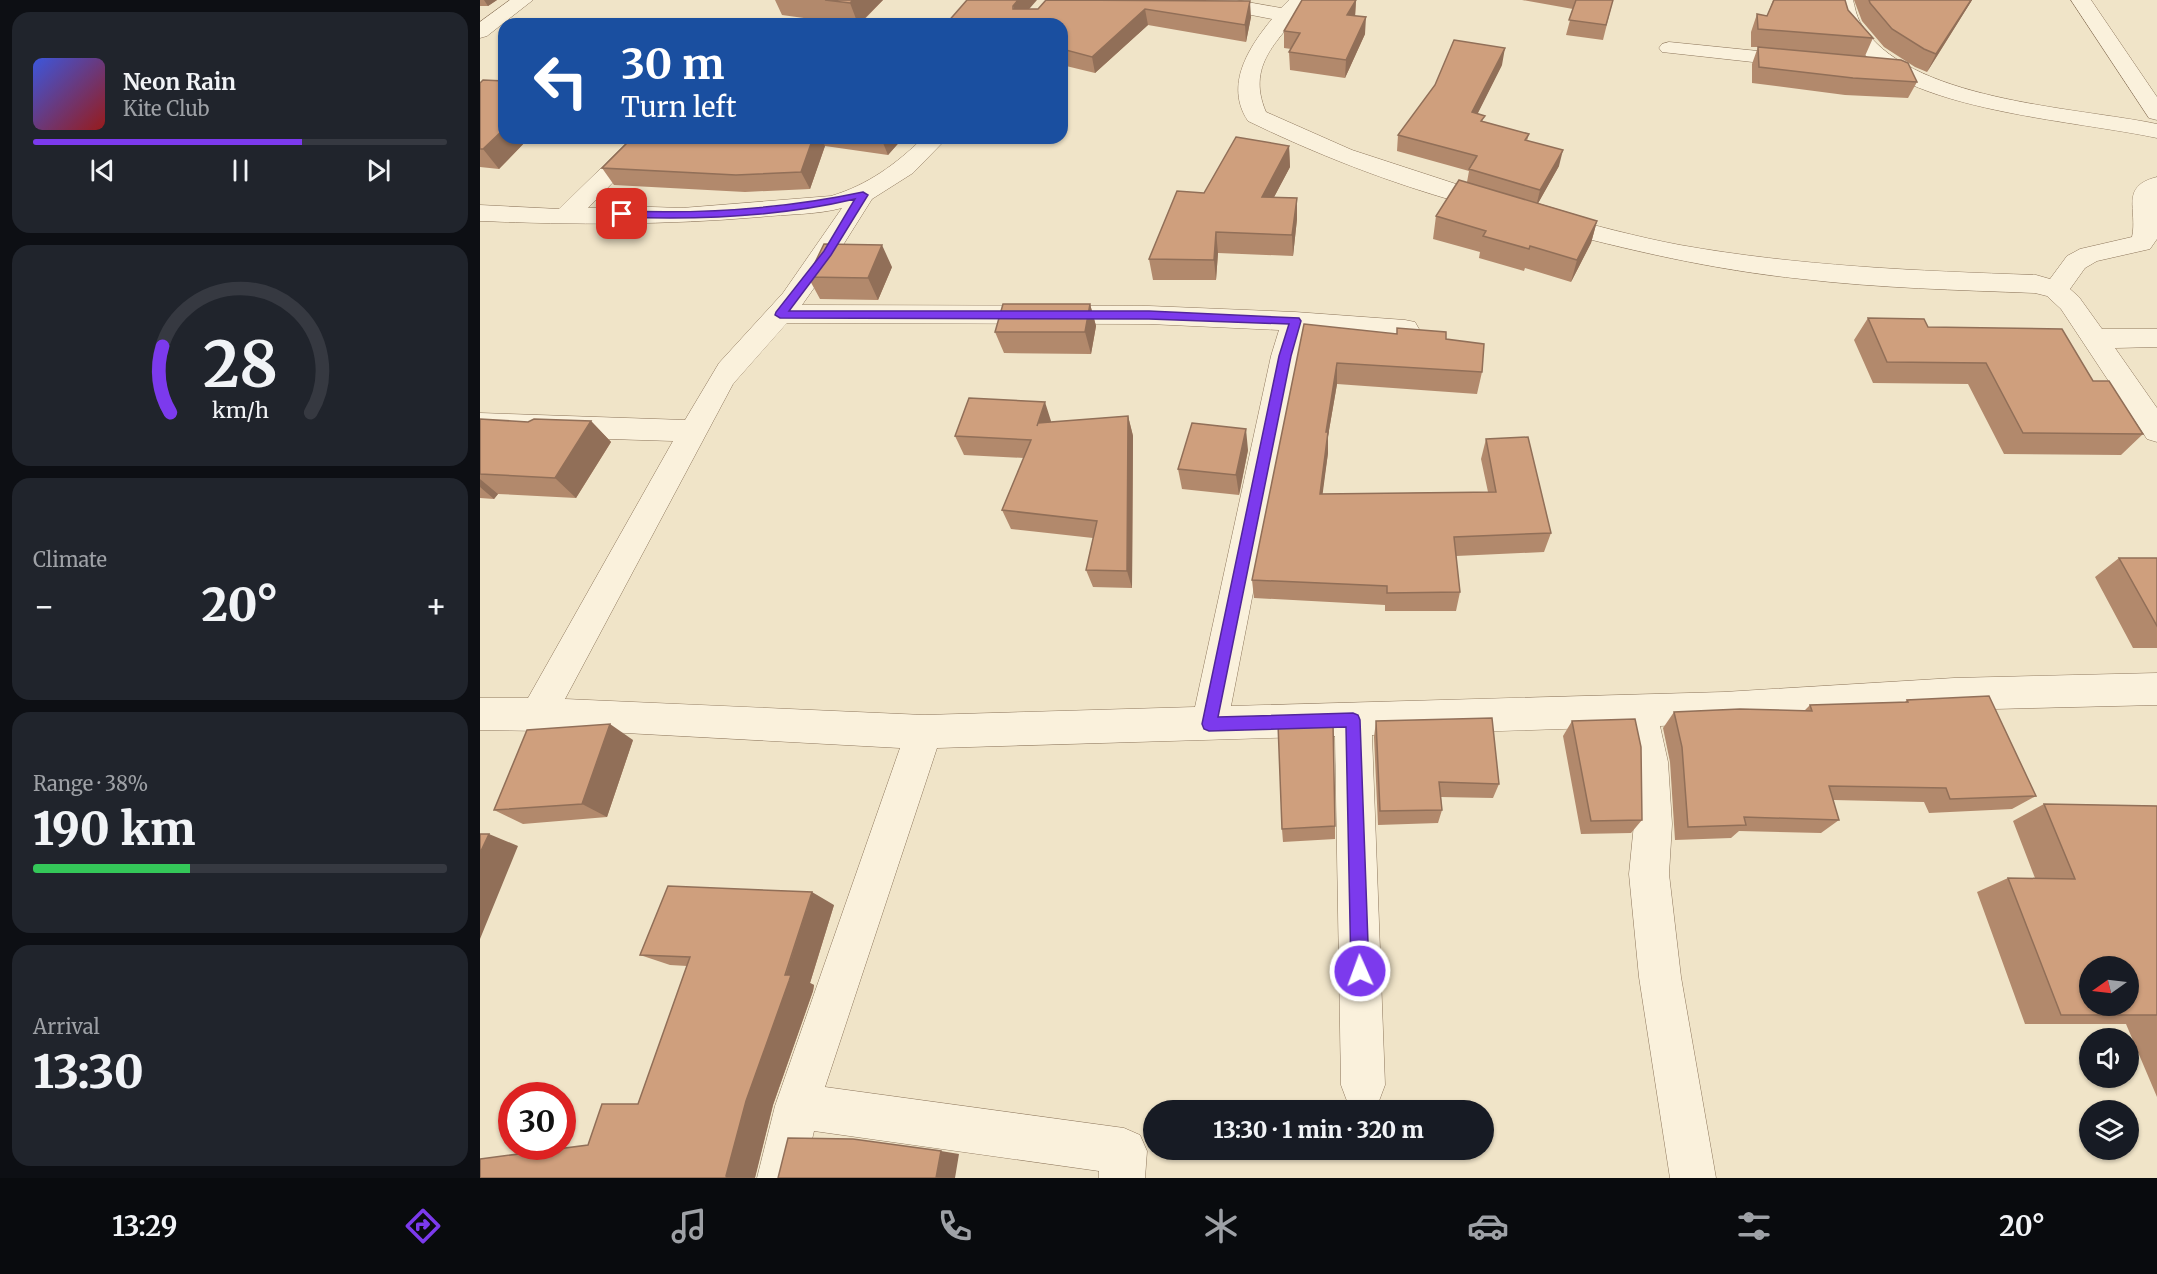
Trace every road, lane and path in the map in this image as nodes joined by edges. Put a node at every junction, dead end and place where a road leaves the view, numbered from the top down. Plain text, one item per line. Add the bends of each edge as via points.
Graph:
1 (522, 0) edge
2 (1205, 0) edge
3 (1843, 0) edge
4 (2081, 0) edge
5 (1293, 7) edge
6 (498, 18) edge
7 (498, 18) edge
8 (480, 32) edge
9 (1669, 48) dead end
10 (1815, 62) edge
11 (1861, 66) edge
12 (1896, 68) junction
13 (2157, 113) edge
14 (2157, 132) edge
15 (639, 144) edge
16 (930, 144) edge
17 (2157, 184) edge
18 (863, 195) junction
19 (480, 213) edge
20 (565, 217) junction
21 (2056, 290) junction
22 (780, 315) junction
23 (1295, 321) junction
24 (1405, 329) edge
25 (2157, 338) edge
26 (2096, 339) junction
27 (480, 424) edge
28 (2157, 430) edge
29 (692, 431) junction
30 (2157, 689) edge
31 (1639, 710) junction
32 (480, 714) edge
33 (537, 716) junction
34 (1353, 720) junction
35 (1209, 724) junction
36 (924, 732) junction
37 (1363, 1086) dead end
38 (796, 1106) junction
39 (780, 1178) edge
40 (1122, 1178) edge
41 (1693, 1178) edge

1 - 7 street
2 - 5 street
3 - 12 street via 1851,25 1869,48
4 - 13 street
5 - 21 street via 1252,62 1248,96 1256,116 1389,171 1524,215 1679,253 1802,271 2019,282
6 - 8 street
9 - 10 street
11 - 12 street
12 - 14 street via 1964,96
15 - 20 street
16 - 18 street via 905,168
17 - 21 street via 2144,194 2146,237 2141,243 2089,255 2076,262
18 - 20 street via 812,206 742,212
18 - 22 street via 828,253
19 - 20 street
21 - 26 street
22 - 23 street via 1149,315
22 - 29 street via 734,360
23 - 24 street
23 - 35 street
25 - 26 street
26 - 28 street
27 - 29 street
29 - 33 street
30 - 31 street via 1954,694
31 - 34 street
31 - 41 street via 1650,762 1653,824 1648,874
32 - 33 street
33 - 36 street
34 - 35 street
34 - 37 street
35 - 36 street
36 - 38 street
38 - 39 street
38 - 40 street via 1125,1151

